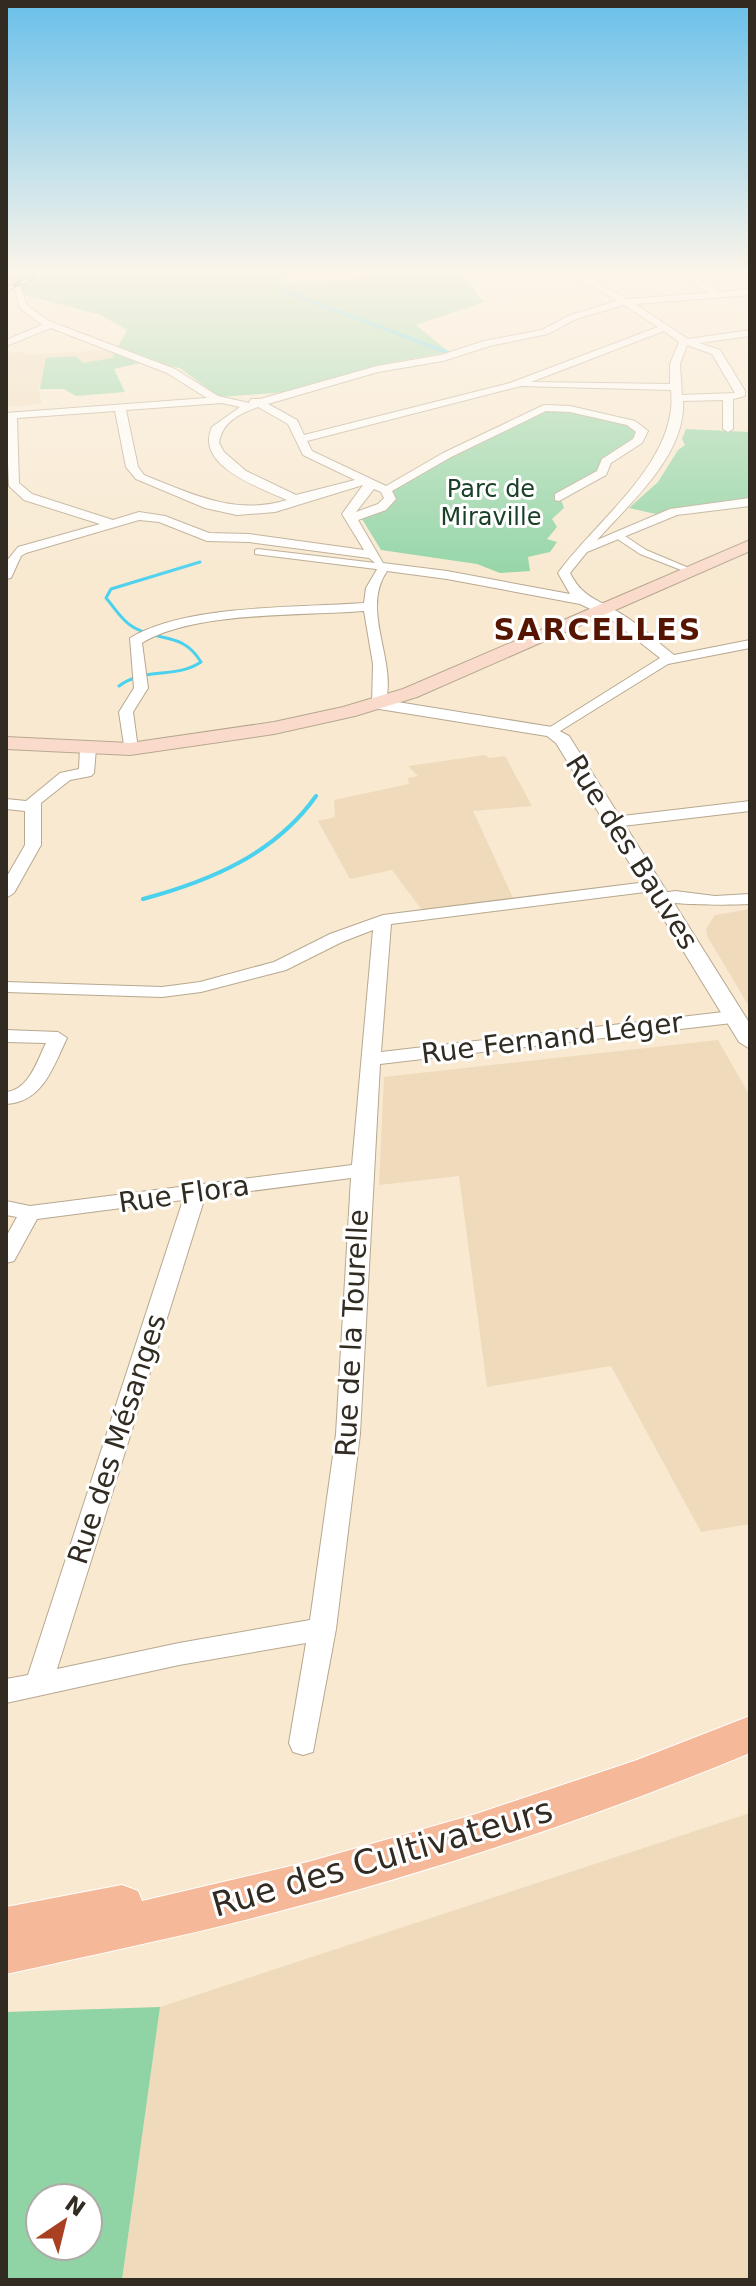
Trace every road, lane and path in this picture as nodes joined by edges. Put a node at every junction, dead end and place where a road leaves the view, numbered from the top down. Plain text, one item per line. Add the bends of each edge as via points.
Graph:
1 (181, 377) edge
2 (351, 377) edge
3 (536, 377) edge
4 (675, 377) edge
5 (731, 377) edge
6 (514, 385) junction
7 (677, 393) junction
8 (728, 397) junction
9 (221, 400) junction
10 (247, 403) junction
11 (120, 408) junction
12 (8, 416) edge
13 (728, 429) dead end
14 (302, 439) junction
15 (10, 452) edge
16 (374, 485) junction
17 (183, 496) junction
18 (559, 497) dead end
19 (304, 499) junction
20 (750, 502) edge
21 (139, 516) junction
22 (349, 519) junction
23 (110, 523) junction
24 (619, 536) junction
25 (750, 545) edge
26 (589, 548) junction
27 (258, 552) dead end
28 (378, 561) junction
29 (8, 567) edge
30 (692, 571) junction
31 (571, 588) junction
32 (556, 596) junction
33 (584, 601) junction
34 (369, 607) junction
35 (605, 609) junction
36 (750, 644) edge
37 (670, 659) junction
38 (379, 704) junction
39 (552, 732) junction
40 (6, 743) edge
41 (88, 748) junction
42 (130, 749) junction
43 (6, 804) edge
44 (750, 806) edge
45 (33, 807) junction
46 (614, 822) junction
47 (6, 893) edge
48 (662, 898) junction
49 (750, 899) edge
50 (383, 920) junction
51 (6, 987) edge
52 (732, 1017) junction
53 (6, 1036) edge
54 (750, 1042) edge
55 (373, 1059) junction
56 (6, 1098) edge
57 (362, 1170) junction
58 (196, 1193) junction
59 (6, 1208) edge
60 (30, 1213) junction
61 (6, 1256) edge
62 (323, 1629) junction
63 (38, 1685) junction
64 (6, 1691) edge
65 (750, 1712) edge
66 (750, 1734) edge
67 (303, 1743) dead end
68 (6, 1929) edge
69 (6, 1952) edge

1 - 9 street
2 - 10 street
3 - 6 street
4 - 7 street
5 - 8 street via 740,396
6 - 7 street
6 - 14 street
7 - 8 street
7 - 26 street via 674,428 645,479
8 - 13 street
9 - 10 street
9 - 11 street
10 - 14 street via 293,422
10 - 19 street via 216,429 217,451 238,471
11 - 12 street
11 - 17 street via 132,467 151,484
12 - 15 street
14 - 16 street via 307,453
15 - 23 street via 13,484 28,497
16 - 18 street via 544,408 631,423 642,431 638,441 606,461 602,473
16 - 19 street
16 - 22 street
16 - 22 street via 390,499
17 - 19 street via 237,511
17 - 21 street
20 - 24 street via 674,512
21 - 23 street
21 - 28 street via 207,537 249,538
22 - 28 street
23 - 29 street via 22,550
24 - 26 street
24 - 30 street via 643,552
25 - 30 main road
26 - 31 street via 565,570
27 - 28 street
28 - 32 street
28 - 34 street
30 - 35 main road
31 - 32 street
31 - 33 street
32 - 33 street
33 - 35 street
34 - 38 street via 379,662
34 - 42 street via 227,618 147,632 135,641 140,694 126,712
35 - 37 street
35 - 38 main road
36 - 37 street
37 - 39 street
38 - 39 street, Rue des Bauves
38 - 42 main road via 274,728
39 - 46 street, Rue des Bauves via 563,740
40 - 41 main road
41 - 42 main road
41 - 45 street via 86,773 65,776 38,796
43 - 45 street
44 - 46 street
45 - 47 street via 33,845
46 - 48 street, Rue des Bauves
48 - 49 street via 701,906
48 - 50 street
48 - 52 street, Rue des Bauves
50 - 51 street via 280,966 201,987 162,992
50 - 55 street, Rue de la Tourelle
52 - 54 street, Rue des Bauves
52 - 55 street, Rue Fernand Léger
53 - 56 street via 58,1038 30,1090
55 - 57 street, Rue de la Tourelle
57 - 58 street, Rue Flora
57 - 62 street, Rue de la Tourelle via 348,1434
58 - 60 street, Rue Flora
58 - 63 street, Rue des Mésanges
59 - 60 street, Rue Flora
60 - 61 street
62 - 63 street
62 - 67 street, Rue de la Tourelle
63 - 64 street
65 - 68 main road, Rue des Cultivateurs via 654,1752 393,1839 194,1892
66 - 69 main road, Rue des Cultivateurs via 563,1805 399,1857

